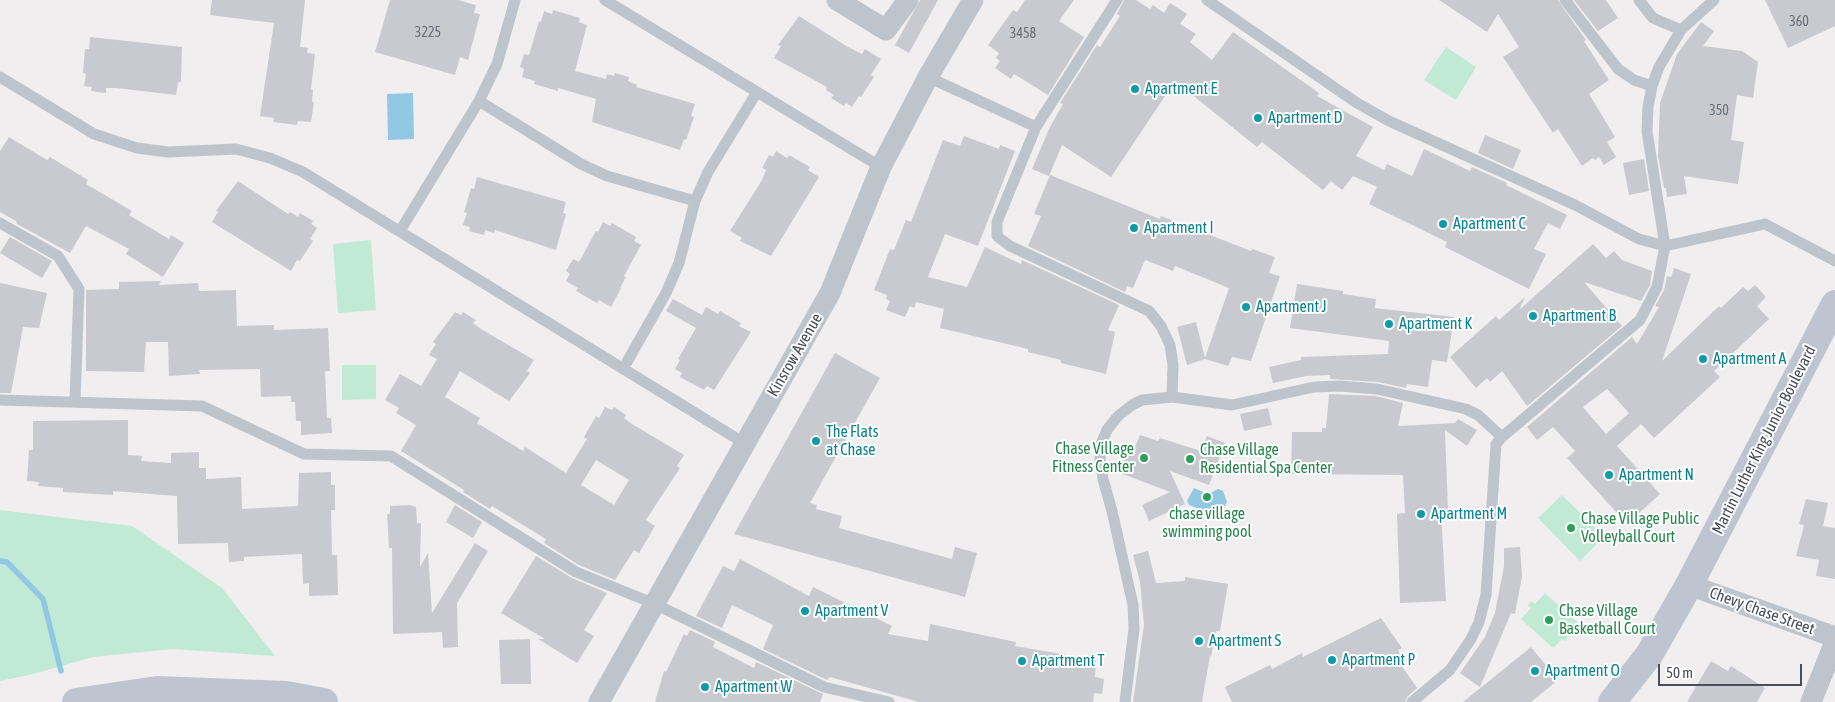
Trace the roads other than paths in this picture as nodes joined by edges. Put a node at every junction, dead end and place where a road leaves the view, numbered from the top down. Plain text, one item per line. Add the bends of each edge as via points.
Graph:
1 (515, 0) edge
2 (605, 0) edge
3 (837, 0) edge
4 (908, 0) edge
5 (973, 0) edge
6 (1116, 0) edge
7 (1207, 0) edge
8 (1565, 0) edge
9 (1639, 0) edge
10 (1714, 0) edge
11 (1681, 30) junction
12 (0, 77) edge
13 (928, 77) junction
14 (1652, 86) junction
15 (757, 92) junction
16 (480, 101) junction
17 (1036, 127) junction
18 (881, 167) junction
19 (695, 202) junction
20 (0, 223) edge
21 (400, 232) junction
22 (1666, 246) junction
23 (1835, 261) edge
24 (1835, 304) edge
25 (623, 369) junction
26 (1172, 397) junction
27 (0, 400) edge
28 (75, 402) junction
29 (1502, 437) junction
30 (744, 443) junction
31 (1689, 585) junction
32 (655, 604) junction
33 (1835, 637) edge
34 (1835, 642) edge
35 (76, 702) edge
36 (324, 702) edge
37 (599, 702) edge
38 (889, 702) edge
39 (1125, 702) edge
40 (1412, 702) edge
41 (1612, 702) edge
42 (1812, 702) edge

1 - 16 lane via 497,64
2 - 15 lane
3 - 4 street via 886,30
5 - 13 street, Kinsrow Avenue
6 - 17 lane
7 - 22 lane via 1389,122 1575,205 1638,239
8 - 14 lane via 1618,69 1634,80
9 - 11 lane via 1653,18
10 - 11 lane
11 - 14 lane via 1659,67
12 - 21 lane via 94,134 137,148 168,152 236,150 270,158 303,172
13 - 17 lane
13 - 18 street, Kinsrow Avenue
14 - 22 lane via 1648,131
15 - 18 lane
15 - 19 lane via 708,172
16 - 19 lane via 581,164 607,176
16 - 21 lane
17 - 26 lane via 997,222 998,236 1010,246 1149,312 1161,326 1170,345
18 - 30 street, Kinsrow Avenue via 830,293
19 - 25 lane via 666,293
20 - 28 lane via 58,256 79,290
21 - 25 lane
22 - 23 lane via 1765,224
22 - 29 lane via 1657,287 1640,320
24 - 31 main road, Martin Luther King Junior Boulevard
25 - 30 lane
26 - 29 lane via 1232,405 1314,388 1377,389 1466,409 1478,415
26 - 39 lane via 1142,400 1132,405 1118,416 1101,444 1103,479 1133,605 1134,629
27 - 28 lane
28 - 32 lane via 202,406 304,454 391,456 576,572
29 - 40 lane via 1495,450 1486,595 1479,622 1450,670
30 - 32 street, Kinsrow Avenue
31 - 33 street, Chevy Chase Street
31 - 41 main road, Martin Luther King Junior Boulevard via 1649,654
32 - 37 street, Kinsrow Avenue
32 - 38 lane via 819,685
34 - 42 street
35 - 36 main road via 157,690 286,695

